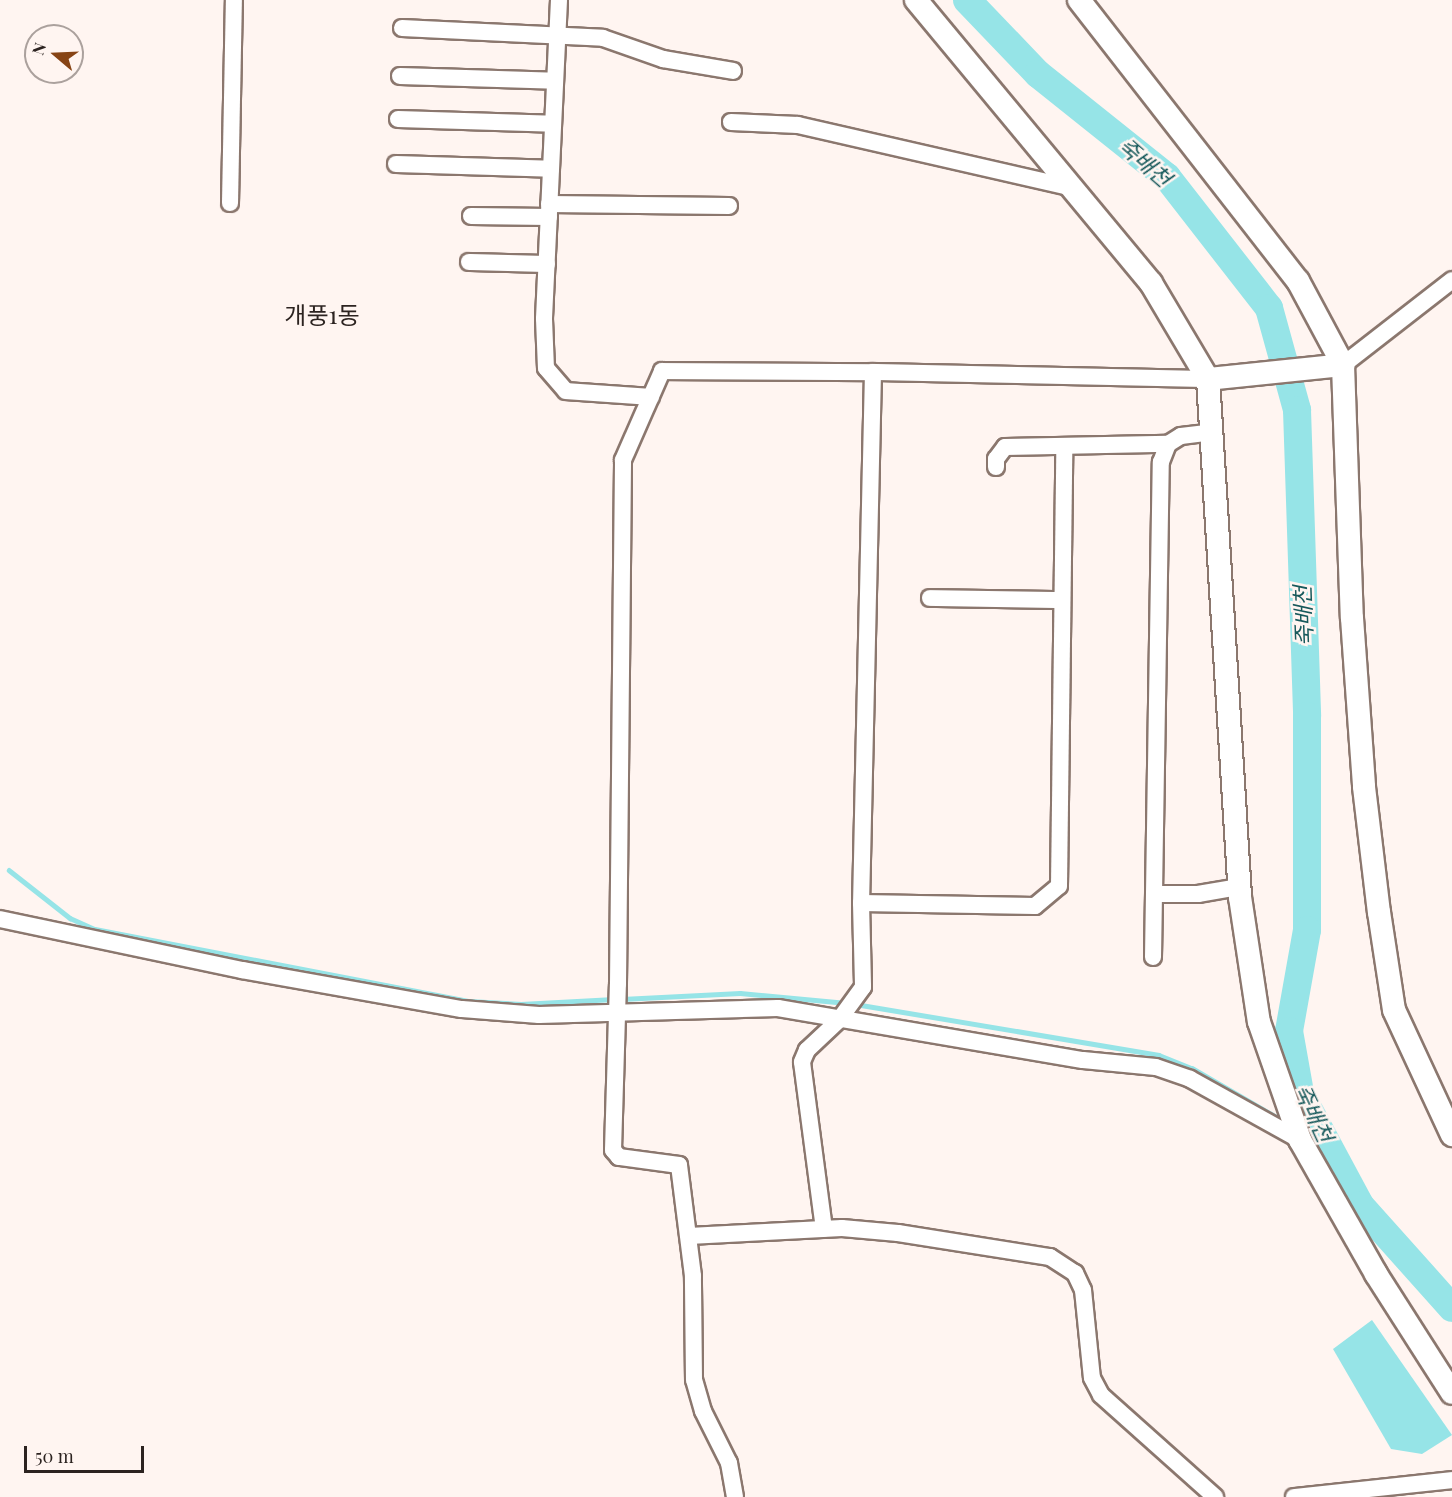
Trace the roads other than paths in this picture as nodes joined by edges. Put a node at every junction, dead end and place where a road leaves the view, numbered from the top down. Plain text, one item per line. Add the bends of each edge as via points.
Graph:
1 (234, 0) edge
2 (559, 0) edge
3 (916, 0) edge
4 (1079, 0) edge
5 (402, 28) dead end
6 (557, 34) junction
7 (733, 71) dead end
8 (400, 76) dead end
9 (555, 81) junction
10 (398, 119) dead end
11 (731, 122) dead end
12 (553, 124) junction
13 (396, 164) dead end
14 (551, 169) junction
15 (1072, 188) junction
16 (230, 203) dead end
17 (729, 206) dead end
18 (549, 211) junction
19 (471, 216) dead end
20 (469, 262) dead end
21 (547, 264) junction
22 (1452, 280) edge
23 (1343, 365) junction
24 (873, 372) junction
25 (1209, 379) junction
26 (651, 397) junction
27 (1213, 432) junction
28 (1168, 444) junction
29 (1064, 446) junction
30 (996, 467) dead end
31 (930, 598) dead end
32 (1062, 600) junction
33 (1239, 887) junction
34 (1154, 894) junction
35 (861, 903) junction
36 (0, 919) edge
37 (1153, 957) dead end
38 (617, 1005) junction
39 (840, 1018) junction
40 (1452, 1135) edge
41 (1300, 1140) junction
42 (824, 1229) junction
43 (689, 1236) junction
44 (1452, 1393) edge
45 (1452, 1480) edge
46 (735, 1497) edge
47 (1215, 1497) edge
48 (1294, 1497) edge

1 - 16 street
2 - 6 street
3 - 15 street
4 - 23 street via 1298,281
5 - 6 street
6 - 7 street via 603,38 663,59
6 - 9 street
8 - 9 street
9 - 12 street
10 - 12 street
11 - 15 street via 798,125
12 - 14 street
13 - 14 street
14 - 18 street
15 - 25 street via 1151,283
17 - 18 street
18 - 19 street
18 - 21 street
20 - 21 street
21 - 26 street via 546,368 554,381 566,392
22 - 23 street
23 - 25 street
23 - 40 street via 1352,618 1364,787 1379,912 1394,1010
24 - 25 street
24 - 26 street via 662,371
24 - 35 street
25 - 27 street
26 - 38 street via 623,460
27 - 28 street via 1181,436
27 - 33 street
28 - 29 street
28 - 34 street via 1161,462
29 - 30 street via 1005,447 996,459
29 - 32 street
31 - 32 street
32 - 35 street via 1059,886 1035,906
33 - 34 street via 1198,894
33 - 41 street via 1259,1022
34 - 37 street
35 - 39 street via 863,987
36 - 38 street via 242,970 462,1009 539,1015
38 - 39 street via 778,1008
38 - 43 street via 613,1150 619,1157 679,1165
39 - 41 street via 1083,1060 1156,1067 1190,1079
39 - 42 street via 807,1050 802,1062
41 - 44 street via 1376,1274
42 - 43 street
42 - 47 street via 898,1233 1050,1257 1075,1274 1083,1290 1092,1378 1101,1395
43 - 46 street via 695,1320 694,1380 703,1411 729,1463
45 - 48 street

